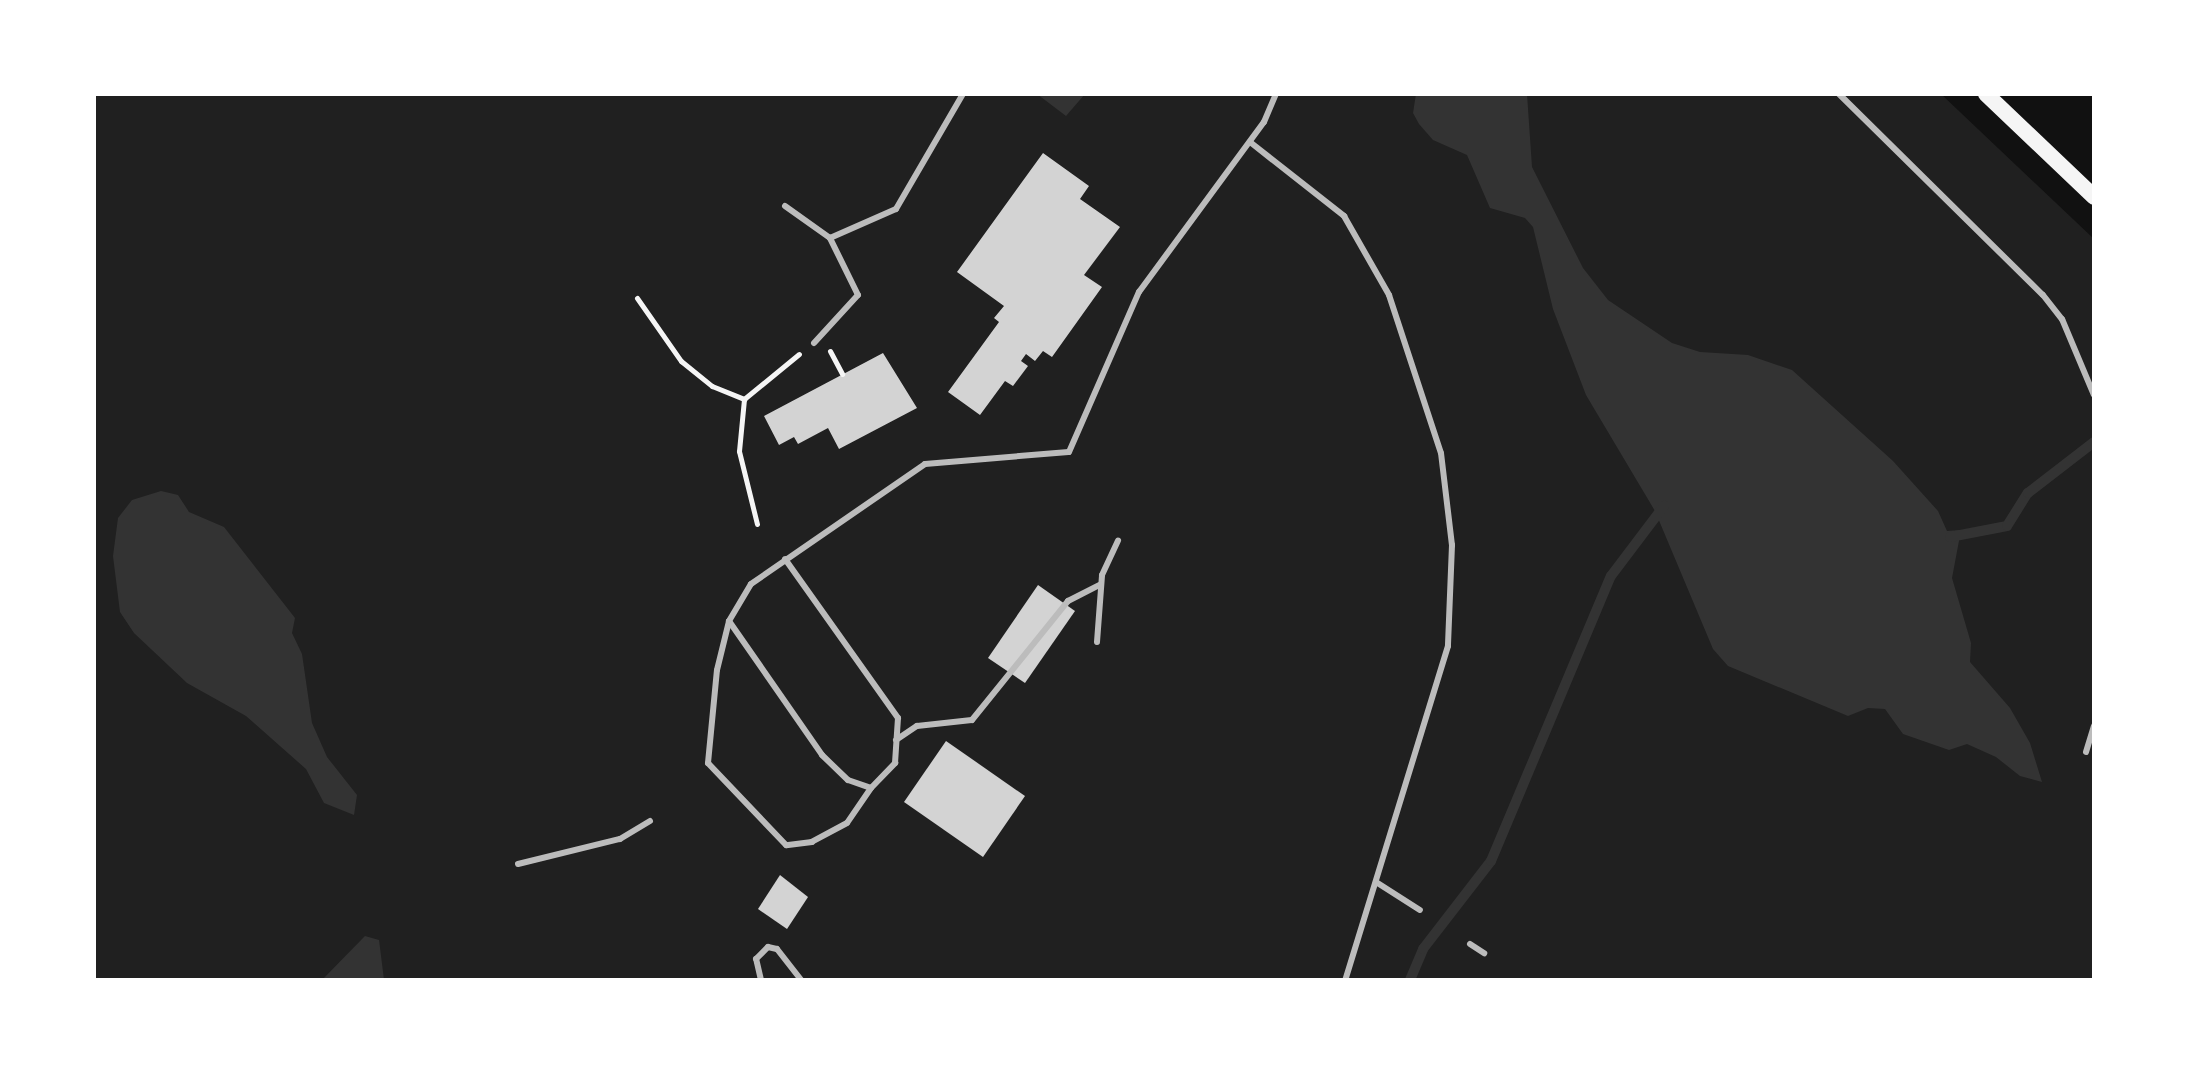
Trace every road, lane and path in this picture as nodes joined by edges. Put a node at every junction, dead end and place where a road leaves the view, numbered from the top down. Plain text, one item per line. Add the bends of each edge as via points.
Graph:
1 (963, 94) edge
2 (1276, 94) edge
3 (1839, 94) edge
4 (1986, 94) edge
5 (1250, 142) junction
6 (2094, 197) edge
7 (785, 206) dead end
8 (830, 238) junction
9 (637, 298) dead end
10 (814, 343) junction
11 (842, 374) dead end
12 (2094, 395) edge
13 (744, 399) junction
14 (757, 524) dead end
15 (1118, 540) dead end
16 (785, 559) junction
17 (1100, 585) junction
18 (729, 621) junction
19 (1097, 642) dead end
20 (2094, 726) edge
21 (896, 740) junction
22 (2086, 752) dead end
23 (871, 788) junction
24 (650, 821) dead end
25 (518, 864) dead end
26 (1376, 882) junction
27 (1420, 910) dead end
28 (1470, 944) dead end
29 (1484, 953) dead end
30 (761, 980) edge
31 (801, 980) edge
32 (1345, 980) edge

1 - 8 lane via 896,209
2 - 5 lane
3 - 12 lane via 2043,295 2062,319
4 - 6 main road
5 - 16 lane via 1139,292 1069,452 925,464
5 - 26 lane via 1344,216 1389,295 1441,453 1452,545 1448,646
7 - 8 lane
8 - 10 lane via 858,295
9 - 13 path via 681,361 712,386
10 - 11 path via 828,346
10 - 13 path
13 - 14 path via 739,451
15 - 17 lane
16 - 18 lane via 751,584
16 - 21 lane via 898,718
17 - 19 lane
17 - 21 lane via 1086,587 1068,601 972,720 917,726
18 - 23 lane via 822,755 848,780
18 - 23 lane via 717,670 708,763 786,845 812,842 847,823
20 - 22 lane
21 - 23 lane via 895,763
24 - 25 lane via 620,839
26 - 27 lane
26 - 32 lane
28 - 29 lane
30 - 31 lane via 756,959 768,947 777,949

